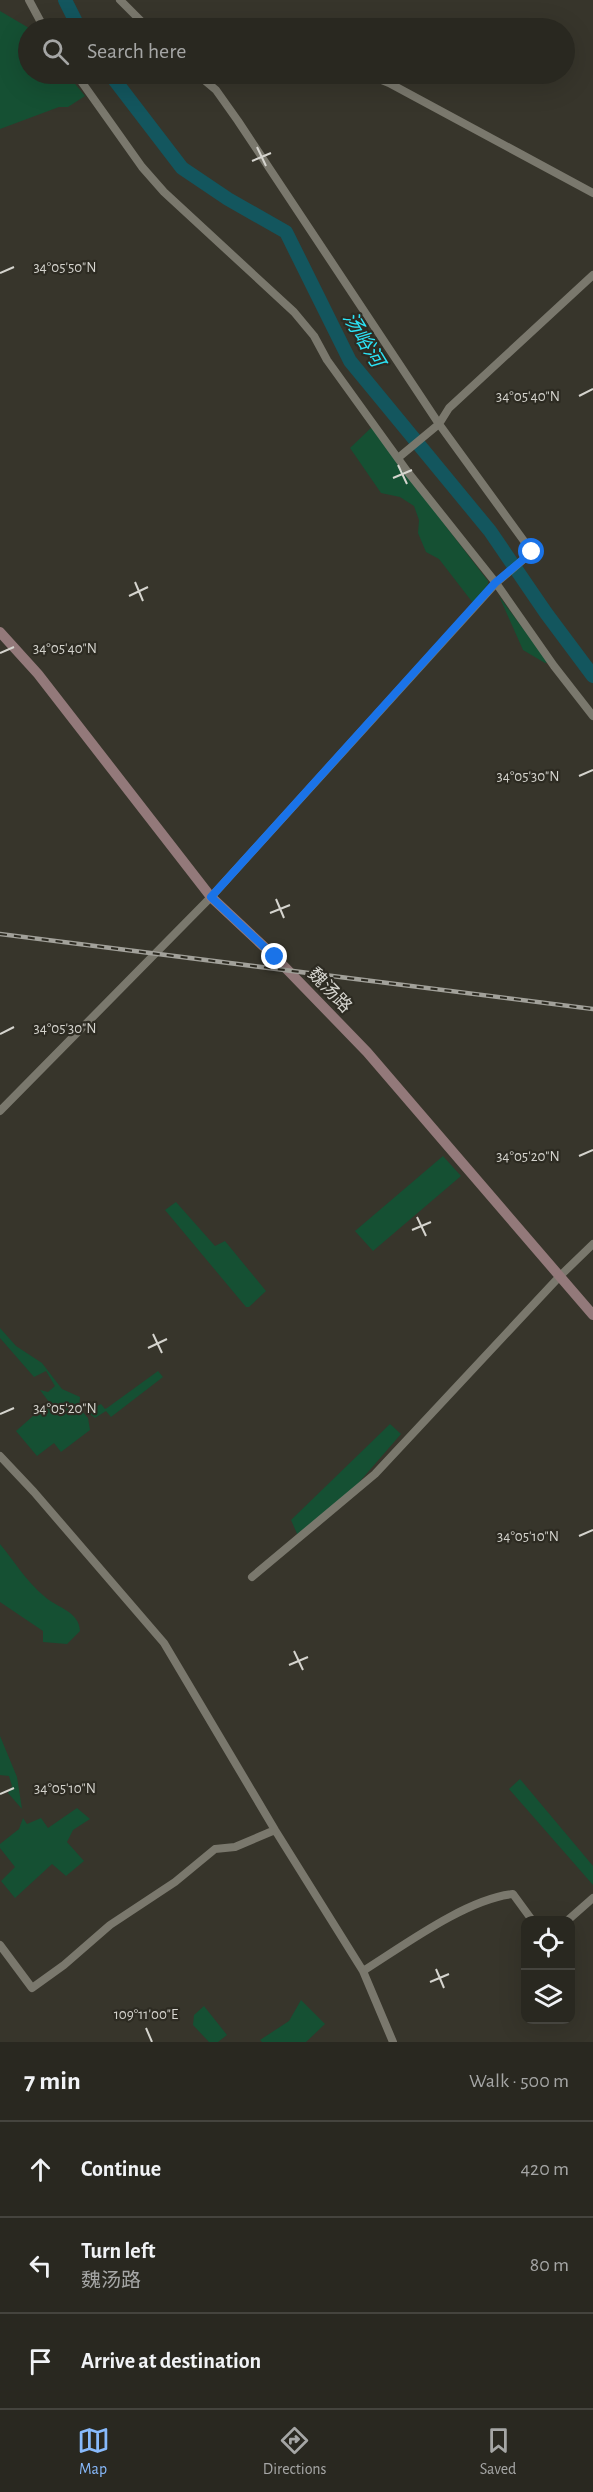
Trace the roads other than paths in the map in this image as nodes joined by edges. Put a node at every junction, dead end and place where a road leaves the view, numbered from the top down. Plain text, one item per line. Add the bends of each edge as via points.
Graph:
1 (29, 0) edge
2 (120, 0) edge
3 (39, 18) edge
4 (138, 18) edge
5 (83, 84) edge
6 (209, 84) edge
7 (388, 84) edge
8 (593, 193) edge
9 (593, 275) edge
10 (439, 424) junction
11 (398, 458) junction
12 (499, 580) junction
13 (0, 632) edge
14 (593, 716) edge
15 (211, 897) junction
16 (0, 1111) edge
17 (593, 1244) edge
18 (560, 1276) junction
19 (593, 1315) edge
20 (0, 1456) edge
21 (252, 1577) dead end
22 (274, 1830) junction
23 (593, 1898) edge
24 (529, 1916) edge
25 (573, 1916) edge
26 (0, 1945) edge
27 (363, 1971) junction
28 (393, 2042) edge

1 - 3 street
2 - 4 street
5 - 11 street via 164,192 294,312
6 - 10 street
7 - 8 street
9 - 10 street via 449,408
10 - 11 street
10 - 12 street via 532,552
11 - 12 street
12 - 14 street via 554,666
12 - 15 street
13 - 15 street, 魏汤路 via 38,674
15 - 16 street
15 - 18 street, 魏汤路 via 367,1052
17 - 18 street
18 - 19 street, 魏汤路
18 - 21 street via 375,1474
20 - 22 street via 164,1643
22 - 26 street via 235,1847 215,1849 175,1882 110,1924 32,1988
22 - 27 street
23 - 25 street
24 - 27 street via 513,1894 497,1895 423,1933
27 - 28 street

